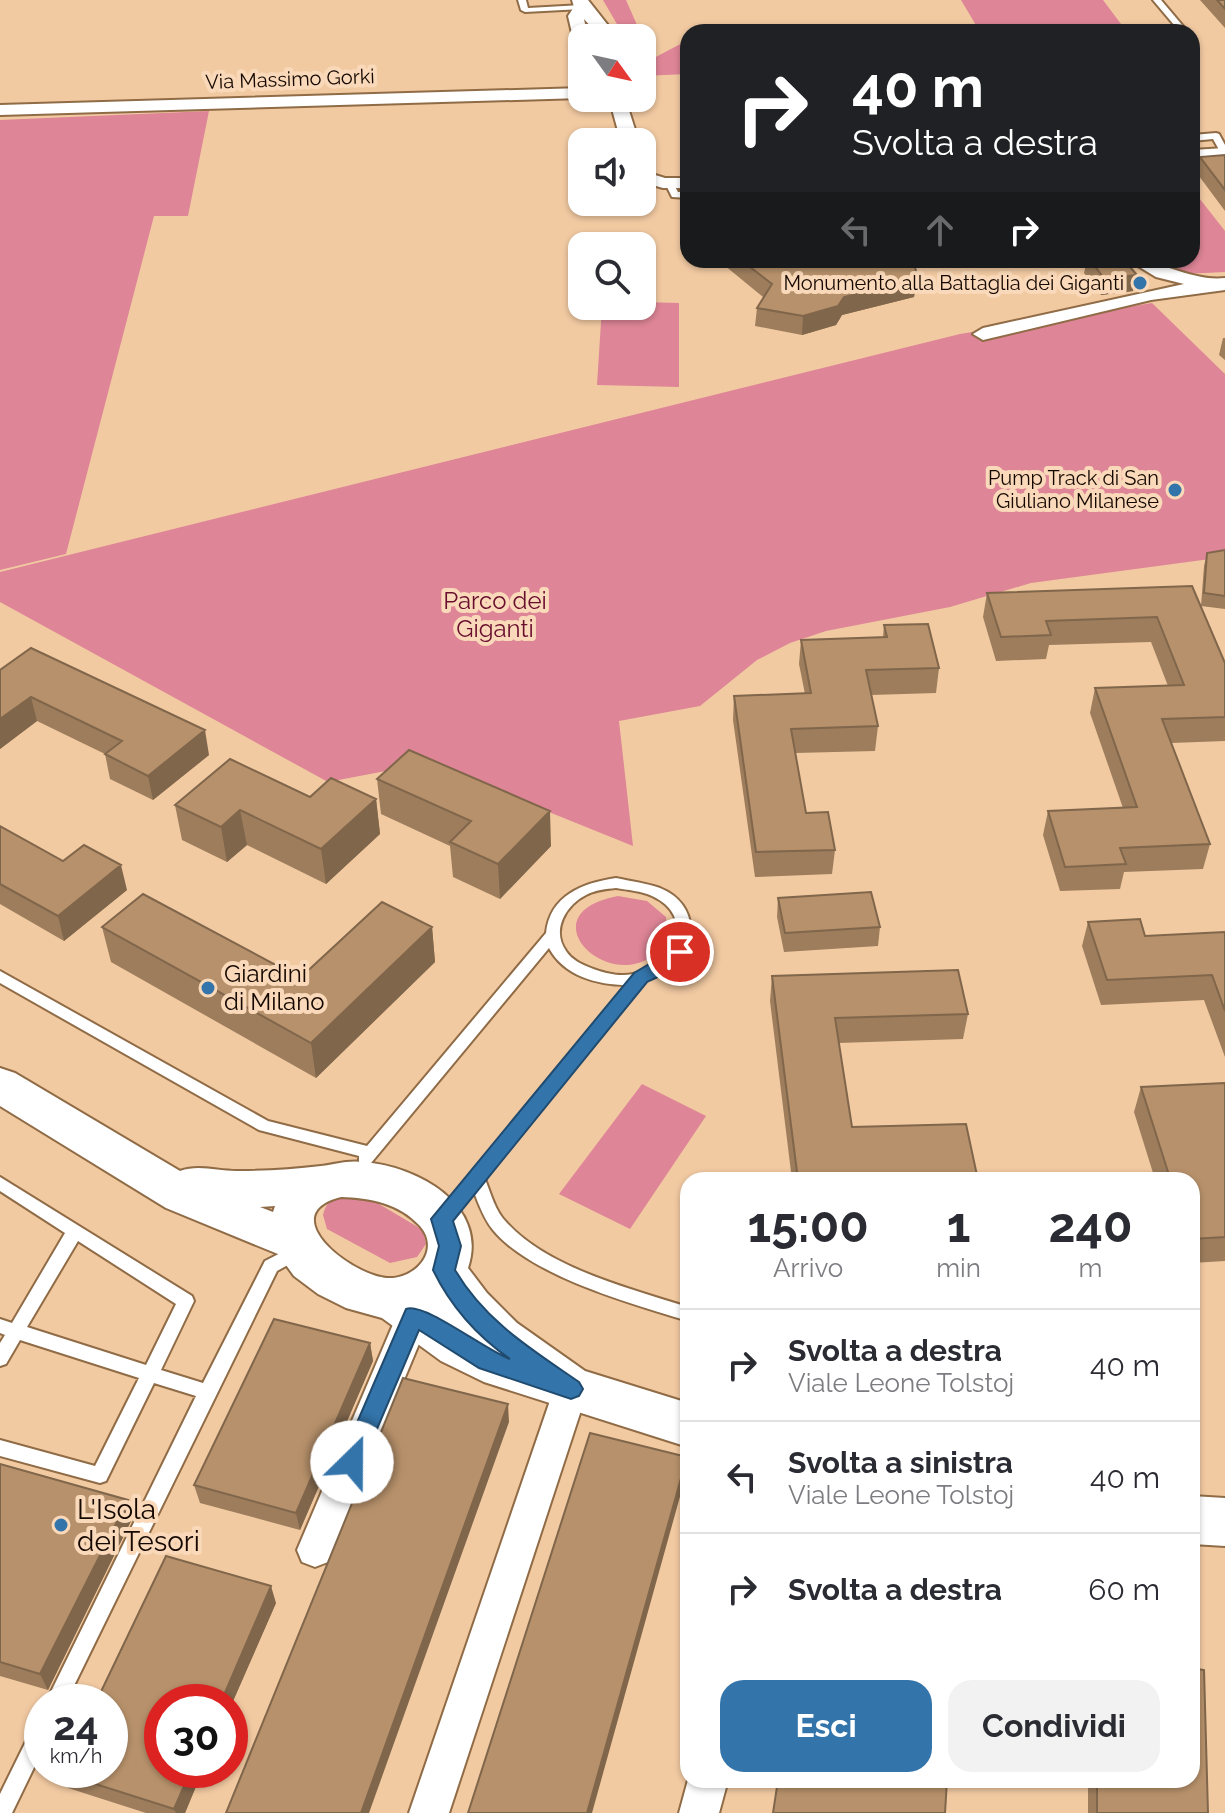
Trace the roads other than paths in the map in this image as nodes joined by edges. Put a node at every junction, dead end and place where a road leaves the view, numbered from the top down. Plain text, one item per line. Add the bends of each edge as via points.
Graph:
1 (522, 0) edge
2 (1157, 0) edge
3 (574, 4) edge
4 (578, 24) edge
5 (595, 24) edge
6 (1177, 24) edge
7 (568, 93) edge
8 (0, 110) edge
9 (1200, 140) edge
10 (1223, 145) edge
11 (1200, 152) edge
12 (656, 180) edge
13 (669, 183) junction
14 (680, 183) edge
15 (680, 195) edge
16 (1156, 268) edge
17 (1220, 284) edge
18 (983, 334) dead end
19 (552, 935) junction
20 (0, 976) edge
21 (641, 977) junction
22 (0, 1087) edge
23 (133, 1163) junction
24 (346, 1171) junction
25 (476, 1177) junction
26 (0, 1183) edge
27 (442, 1219) junction
28 (75, 1231) junction
29 (295, 1245) junction
30 (444, 1270) junction
31 (404, 1308) junction
32 (680, 1311) edge
33 (8, 1329) edge
34 (0, 1359) edge
35 (149, 1374) junction
36 (571, 1389) junction
37 (207, 1392) junction
38 (680, 1423) edge
39 (0, 1448) edge
40 (1200, 1520) edge
41 (1225, 1522) edge
42 (315, 1550) dead end
43 (65, 1684) edge
44 (24, 1767) edge
45 (706, 1788) edge
46 (0, 1805) edge
47 (429, 1813) edge
48 (699, 1813) edge

1 - 3 lane via 525,10
2 - 6 lane
3 - 4 street
3 - 5 street
7 - 8 street, Via Massimo Gorki
9 - 10 lane
10 - 11 street
12 - 13 street
13 - 14 street
13 - 15 lane
16 - 17 street
17 - 18 street via 1138,297
19 - 21 lane via 556,949 581,972 620,980
19 - 21 lane via 553,919 576,894 616,883 656,891 683,915 685,940 670,963
19 - 24 lane
20 - 24 lane
21 - 25 lane
22 - 23 street
23 - 24 street via 176,1181 223,1189
23 - 29 street via 182,1195
24 - 27 street via 394,1187
24 - 29 street via 296,1207
25 - 27 lane
25 - 32 lane via 490,1212 516,1242 577,1274
26 - 28 lane
27 - 30 street via 450,1246
28 - 33 lane
28 - 35 lane via 186,1301
29 - 31 street via 348,1287
29 - 37 lane via 271,1266
30 - 31 street
30 - 36 street via 481,1324
31 - 36 street via 487,1361
31 - 42 street
33 - 34 lane
33 - 35 lane
35 - 37 lane
35 - 39 lane via 100,1475
36 - 38 street
36 - 47 street
37 - 43 lane
40 - 41 street
44 - 46 lane via 5,1806
45 - 48 street

